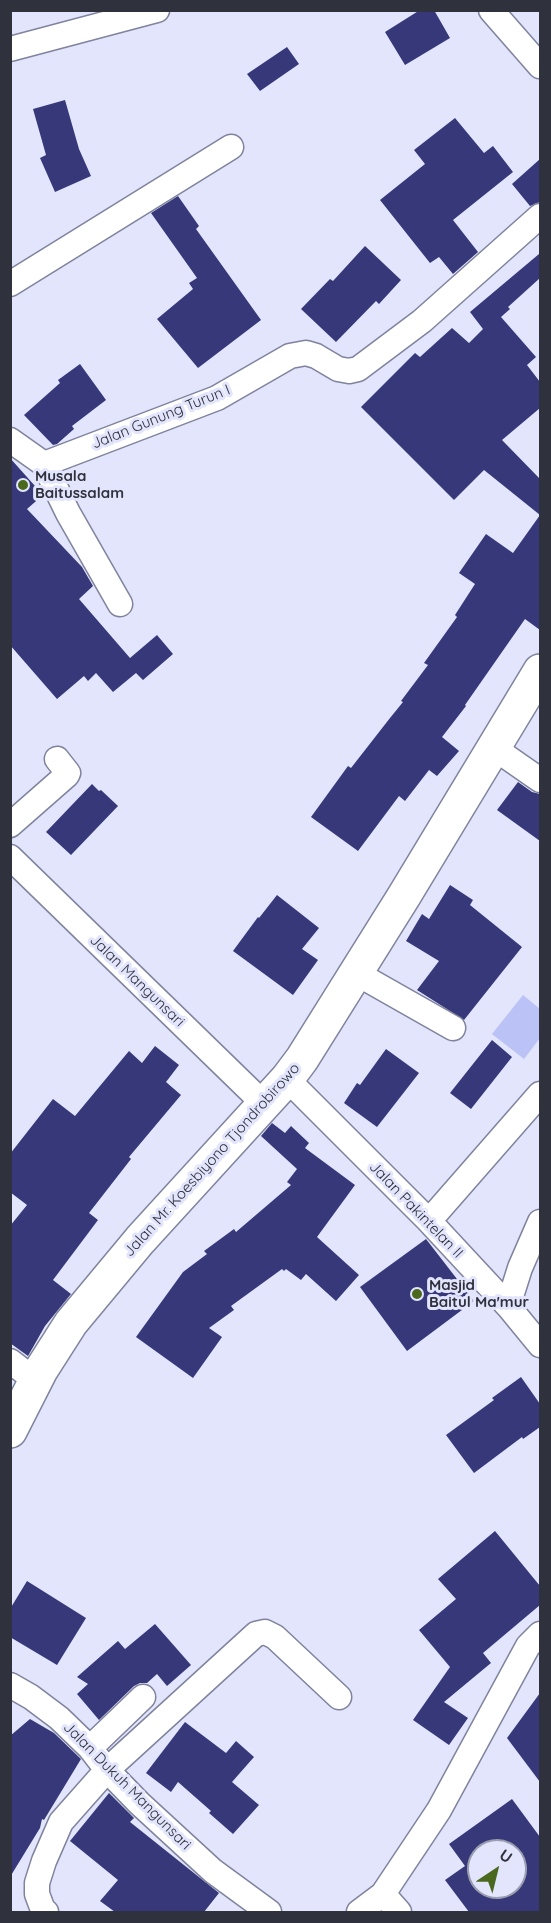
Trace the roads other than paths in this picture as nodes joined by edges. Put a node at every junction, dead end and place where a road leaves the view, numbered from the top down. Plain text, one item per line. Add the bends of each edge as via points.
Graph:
1 (157, 10) edge
2 (491, 10) edge
3 (10, 49) edge
4 (540, 66) edge
5 (231, 147) dead end
6 (540, 216) edge
7 (10, 284) edge
8 (10, 440) edge
9 (44, 464) junction
10 (120, 604) dead end
11 (539, 675) edge
12 (494, 748) junction
13 (57, 759) dead end
14 (540, 780) edge
15 (10, 825) edge
16 (10, 857) edge
17 (356, 973) junction
18 (453, 1028) dead end
19 (287, 1079) junction
20 (540, 1094) edge
21 (264, 1104) junction
22 (429, 1221) junction
23 (540, 1222) edge
24 (508, 1306) junction
25 (540, 1345) edge
26 (10, 1361) edge
27 (36, 1380) junction
28 (10, 1431) edge
29 (540, 1634) edge
30 (10, 1685) edge
31 (143, 1697) dead end
32 (339, 1697) dead end
33 (90, 1748) junction
34 (108, 1770) junction
35 (383, 1894) junction
36 (46, 1912) edge
37 (269, 1912) edge
38 (359, 1912) edge
39 (399, 1912) edge

1 - 3 street
2 - 4 street
5 - 7 street
6 - 9 street, Jalan Gunung Turun I via 422,321 358,369 338,369 306,353 290,356 217,398
8 - 9 street
9 - 10 street
11 - 12 main road, Jalan Mr. Koesbiyono Tjondrobirowo
12 - 14 street
12 - 17 main road, Jalan Mr. Koesbiyono Tjondrobirowo
13 - 15 street via 67,775
16 - 21 street, Jalan Mangunsari
17 - 18 street
17 - 19 main road, Jalan Mr. Koesbiyono Tjondrobirowo
19 - 21 main road, Jalan Mr. Koesbiyono Tjondrobirowo
19 - 22 street, Jalan Pakintelan II
20 - 22 street
21 - 27 main road, Jalan Mr. Koesbiyono Tjondrobirowo via 140,1240 71,1323
22 - 24 street, Jalan Pakintelan II
23 - 24 street
24 - 25 street, Jalan Pakintelan II
26 - 27 street
27 - 28 main road, Jalan Mr. Koesbiyono Tjondrobirowo
29 - 35 street via 528,1646 439,1810
30 - 33 street, Jalan Dukuh Mangunsari via 58,1718
31 - 33 street
32 - 34 street via 275,1637 261,1632
33 - 34 street, Jalan Dukuh Mangunsari
34 - 36 street via 61,1822 37,1883
34 - 37 street, Jalan Dukuh Mangunsari via 213,1871
35 - 38 street
35 - 39 street

